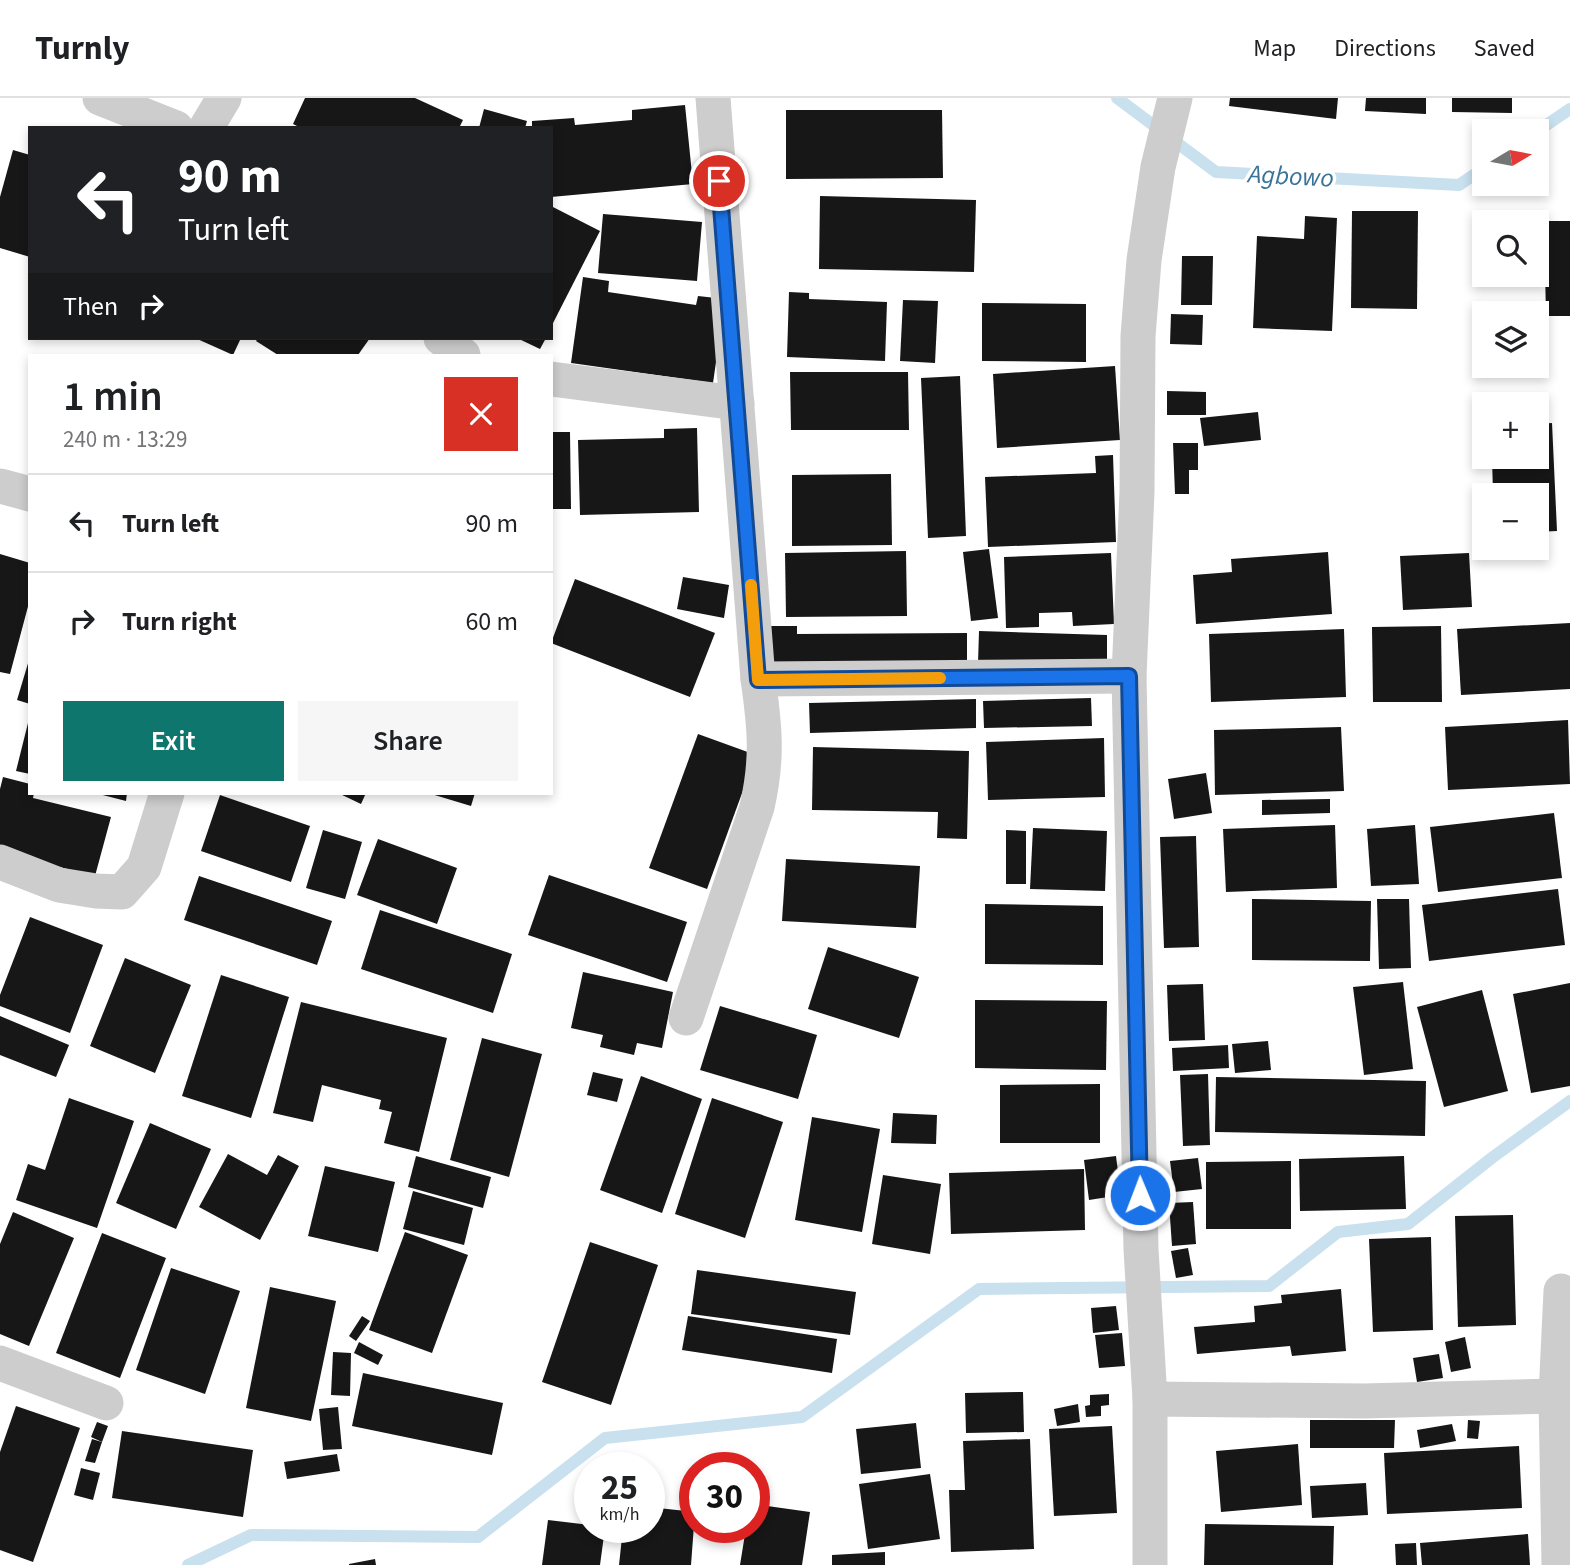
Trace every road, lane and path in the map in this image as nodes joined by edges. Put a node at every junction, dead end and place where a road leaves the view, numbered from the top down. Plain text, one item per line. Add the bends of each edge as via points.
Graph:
1 (100, 98) edge
2 (224, 98) edge
3 (713, 98) edge
4 (1174, 100) edge
5 (171, 126) edge
6 (207, 126) edge
7 (444, 340) edge
8 (462, 354) edge
9 (553, 379) edge
10 (737, 403) junction
11 (0, 486) edge
12 (28, 493) edge
13 (1129, 676) junction
14 (758, 680) junction
15 (166, 795) edge
16 (0, 862) edge
17 (686, 1018) dead end
18 (1561, 1291) dead end
19 (0, 1363) edge
20 (1556, 1396) junction
21 (1150, 1399) junction
22 (106, 1403) dead end
23 (1150, 1565) edge
24 (1559, 1565) edge

1 - 5 street
2 - 6 street
3 - 10 street
4 - 13 street via 1158,167 1138,336
7 - 8 street
9 - 10 street
10 - 14 street
11 - 12 street
13 - 14 street
13 - 21 street via 1141,1248
14 - 17 street via 765,734 764,777
15 - 16 street via 144,867 122,892 58,886
18 - 20 street
19 - 22 street
20 - 21 street via 1364,1401
20 - 24 street
21 - 23 street

